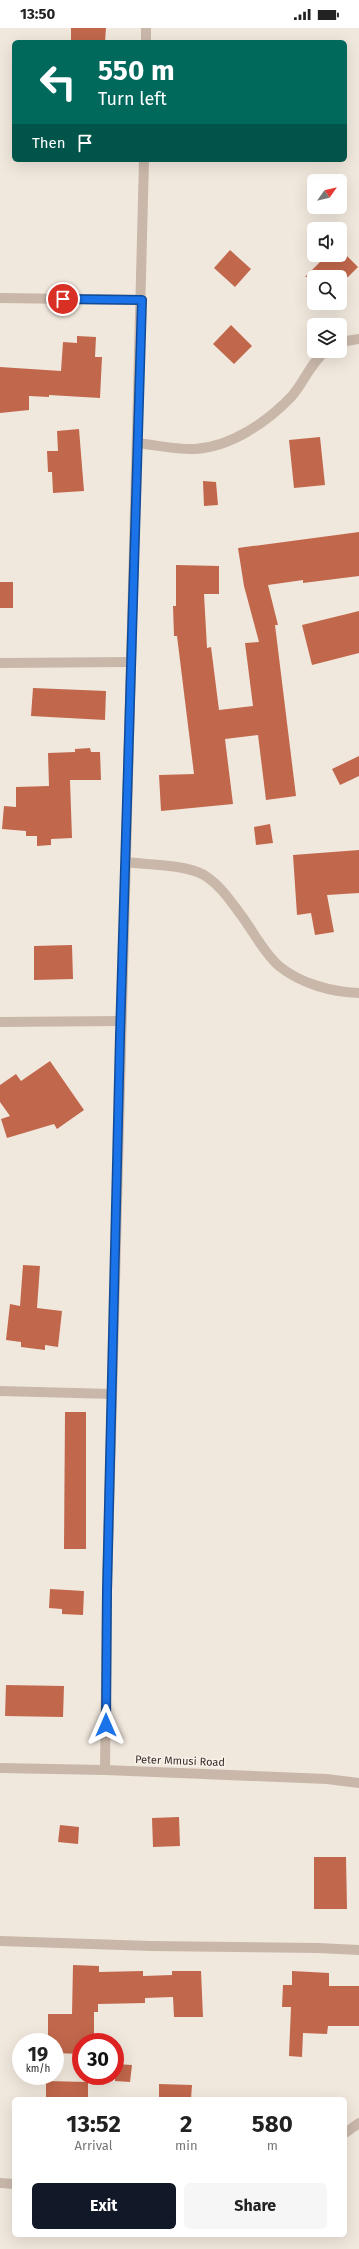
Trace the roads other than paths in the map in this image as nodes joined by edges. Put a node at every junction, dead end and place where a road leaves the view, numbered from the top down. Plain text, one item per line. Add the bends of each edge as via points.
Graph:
1 (146, 28) edge
2 (146, 40) edge
3 (144, 162) edge
4 (0, 298) edge
5 (142, 300) junction
6 (359, 339) edge
7 (347, 341) edge
8 (318, 358) edge
9 (137, 442) junction
10 (130, 662) junction
11 (0, 663) edge
12 (126, 862) junction
13 (359, 993) edge
14 (120, 1021) junction
15 (0, 1022) edge
16 (0, 1392) edge
17 (112, 1394) junction
18 (0, 1768) edge
19 (105, 1770) junction
20 (359, 1782) edge
21 (0, 1941) edge
22 (359, 1950) edge
23 (359, 2123) edge
24 (347, 2132) edge
25 (0, 2183) edge
26 (12, 2184) edge

1 - 2 street
3 - 5 street
4 - 5 street
5 - 9 street
6 - 7 street
8 - 9 street via 292,396 254,428 222,443 194,449
9 - 10 street
10 - 11 street
10 - 12 street
12 - 13 street via 186,869 202,875 217,885 230,899 279,966 299,979 340,992
12 - 14 street
14 - 15 street
14 - 17 street
16 - 17 street
17 - 19 street
18 - 19 street, Peter Mmusi Road
19 - 20 street, Peter Mmusi Road
21 - 22 street
23 - 24 street
25 - 26 street

